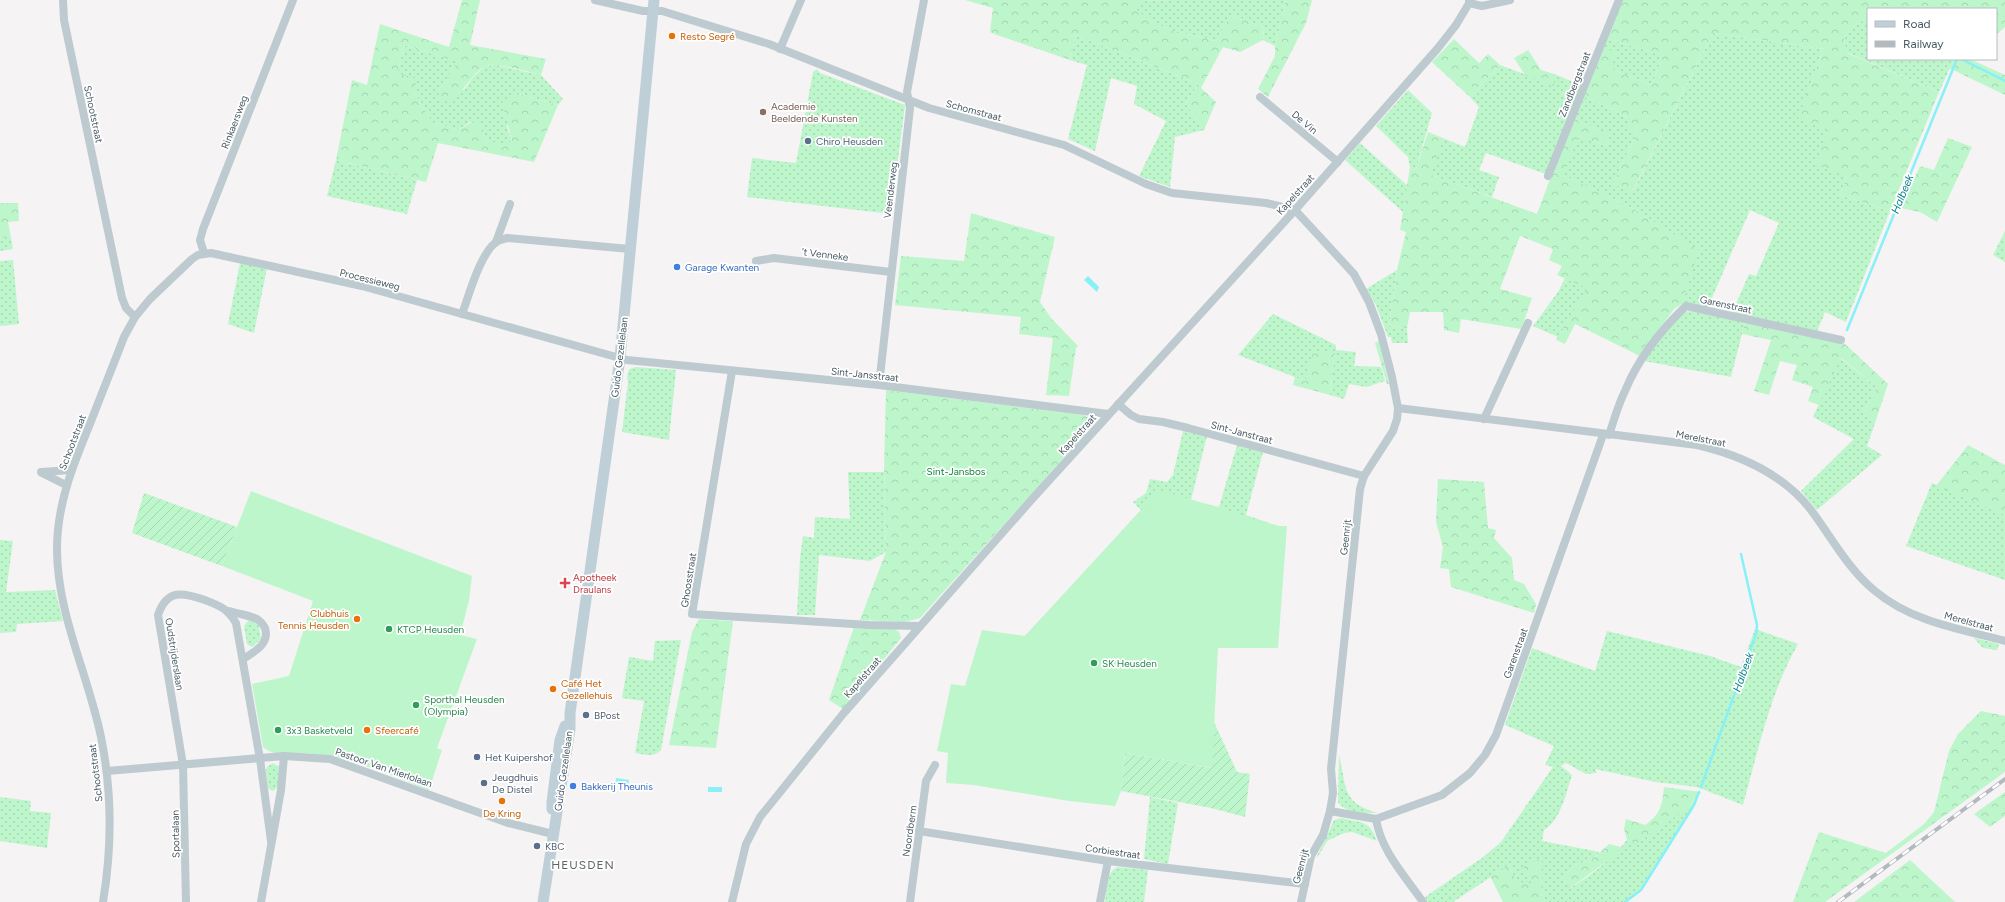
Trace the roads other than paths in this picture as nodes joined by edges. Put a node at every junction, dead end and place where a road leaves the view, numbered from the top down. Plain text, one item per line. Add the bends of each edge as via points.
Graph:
1 (63, 0) edge
2 (293, 0) edge
3 (595, 0) edge
4 (801, 0) edge
5 (924, 0) edge
6 (1510, 0) edge
7 (1619, 0) edge
8 (1470, 1) edge
9 (653, 6) edge
10 (780, 49) junction
11 (1260, 97) dead end
12 (909, 101) junction
13 (1338, 162) junction
14 (1548, 176) dead end
15 (510, 204) dead end
16 (1295, 210) junction
17 (496, 242) junction
18 (630, 249) junction
19 (204, 253) junction
20 (756, 261) dead end
21 (891, 272) junction
22 (462, 314) junction
23 (134, 317) junction
24 (1528, 323) dead end
25 (1841, 340) dead end
26 (620, 358) junction
27 (732, 371) junction
28 (878, 385) junction
29 (1118, 404) junction
30 (1398, 408) junction
31 (1108, 414) junction
32 (1484, 419) junction
33 (1606, 435) junction
34 (71, 470) junction
35 (1364, 476) junction
36 (66, 485) junction
37 (229, 612) junction
38 (920, 626) junction
39 (2005, 641) edge
40 (243, 659) junction
41 (284, 756) junction
42 (260, 758) junction
43 (183, 765) junction
44 (935, 765) dead end
45 (107, 771) junction
46 (1330, 811) junction
47 (1376, 819) junction
48 (553, 831) junction
49 (919, 831) junction
50 (271, 841) junction
51 (1108, 861) junction
52 (1305, 884) junction
53 (103, 902) edge
54 (186, 902) edge
55 (261, 902) edge
56 (543, 902) edge
57 (732, 902) edge
58 (910, 902) edge
59 (1100, 902) edge
60 (1301, 902) edge
61 (1423, 902) edge

1 - 23 street, Schootstraat via 64,20 122,298
2 - 19 street, Rinkaersweg via 203,229 200,240
3 - 9 street, Schomstraat via 643,11
4 - 10 street
5 - 12 street, Veenderweg via 907,92
6 - 8 street via 1482,6
7 - 14 street, Zandbergstraat
8 - 13 street, Kapelstraat via 1438,48
9 - 10 street, Schomstraat
9 - 18 main road, Guido Gezellelaan
10 - 12 street, Schomstraat
11 - 13 street, De Vin
12 - 16 street, Schomstraat via 958,117 1064,144 1146,184 1172,193 1266,203
12 - 21 street, Veenderweg
13 - 16 street, Kapelstraat
15 - 17 street
16 - 29 street, Kapelstraat
16 - 30 street, Geenrijt via 1354,274 1369,302 1381,334
17 - 18 street via 507,238
17 - 22 street via 481,264
18 - 26 main road, Guido Gezellelaan
19 - 22 street, Processieweg via 362,286
19 - 23 street via 192,259
20 - 21 street, 't Venneke via 774,258
21 - 28 street, Veenderweg
22 - 26 street, Processieweg
23 - 34 street, Schootstraat
24 - 32 street
25 - 33 street, Garenstraat via 1686,306 1669,322 1640,360
26 - 27 street, Sint-Jansstraat
26 - 48 main road, Guido Gezellelaan via 570,713 569,737
27 - 28 street, Sint-Jansstraat
27 - 38 street, Ghoosstraat via 692,614
28 - 31 street, Sint-Jansstraat
29 - 31 street, Kapelstraat
29 - 35 street, Sint-Janstraat via 1139,419 1182,426
30 - 32 street, Merelstraat
30 - 35 street, Geenrijt via 1393,431
31 - 38 street, Kapelstraat
32 - 33 street, Merelstraat
33 - 39 street, Merelstraat via 1697,445 1729,454 1757,466 1780,482 1811,510 1850,565 1888,601 1929,621
33 - 47 street, Garenstraat via 1498,730 1485,755 1470,773 1442,795
34 - 36 street, Schootstraat
34 - 36 street via 41,472
35 - 46 street, Geenrijt via 1360,489 1331,769 1333,793
36 - 45 street, Schootstraat via 58,531 59,577 64,607 101,736
37 - 40 street via 236,622
37 - 40 street, Oudstrijderslaan via 259,620 265,628 266,637 262,646
37 - 43 street, Oudstrijderslaan via 220,606 182,593 174,594 167,599 158,615
38 - 57 street, Kapelstraat via 843,714 760,818 746,844
40 - 42 street
41 - 42 street, Pastoor Van Mierlolaan
41 - 48 street, Pastoor Van Mierlolaan via 312,756 342,762 508,823
41 - 50 street via 281,790
42 - 43 street, Pastoor Van Mierlolaan
42 - 50 street
43 - 45 street, Pastoor Van Mierlolaan
43 - 54 street, Sportalaan
44 - 49 street, Noordberm via 926,781
45 - 53 street, Schootstraat via 110,820
46 - 47 street, Garenstraat
46 - 52 street, Geenrijt via 1311,856
47 - 61 street via 1378,834 1384,846
48 - 56 main road, Guido Gezellelaan
49 - 51 street, Corbiestraat
49 - 58 street, Noordberm
50 - 55 street
51 - 52 street, Corbiestraat
51 - 59 street
52 - 60 street, Geenrijt

